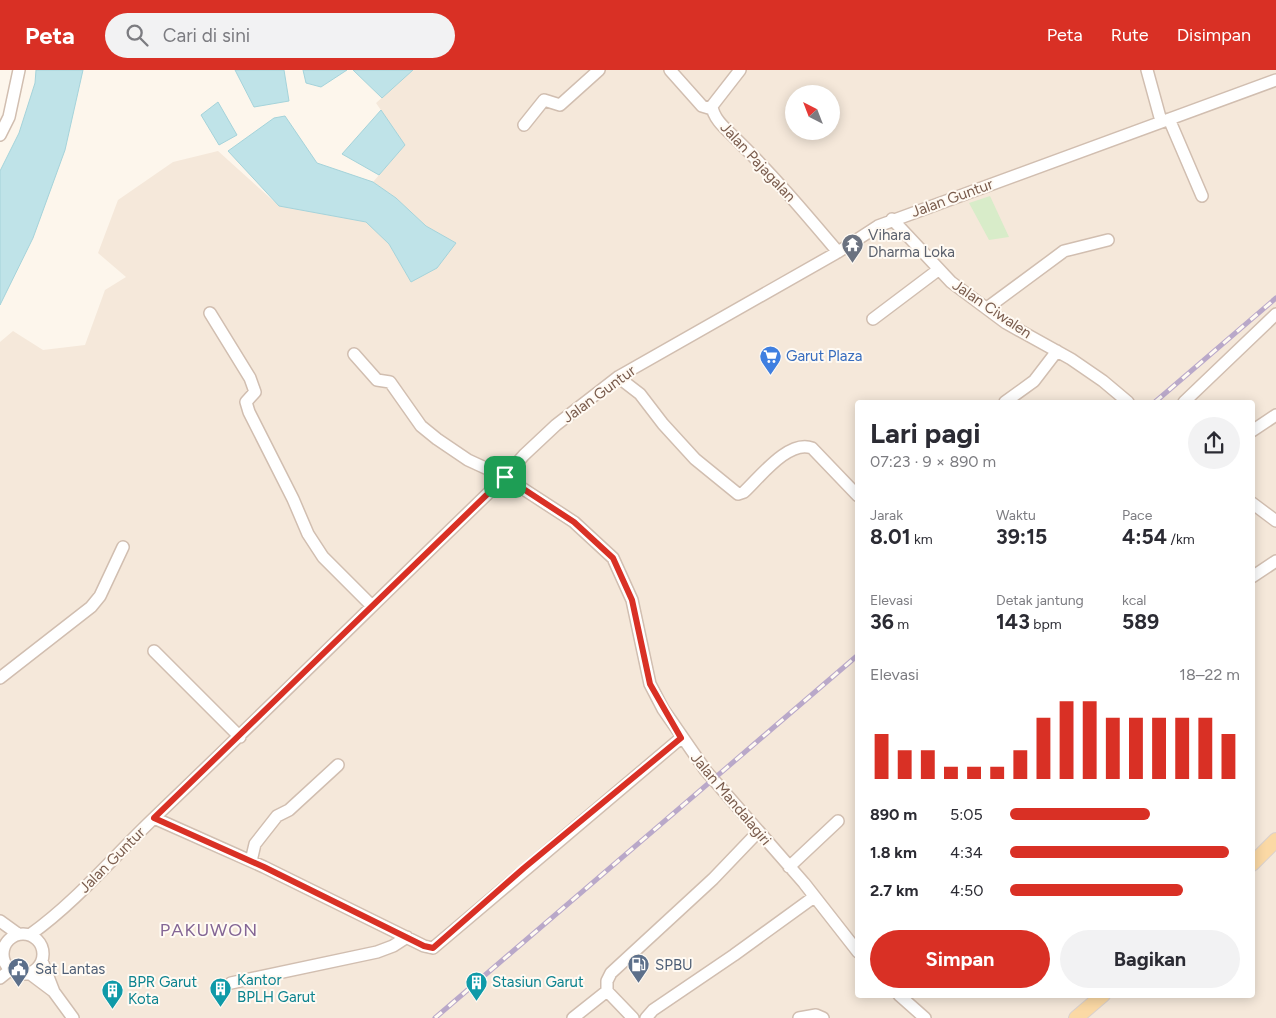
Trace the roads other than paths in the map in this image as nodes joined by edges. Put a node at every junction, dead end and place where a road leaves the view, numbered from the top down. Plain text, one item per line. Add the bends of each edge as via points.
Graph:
1 (19, 70) edge
2 (599, 70) edge
3 (670, 70) edge
4 (740, 70) edge
5 (1147, 70) edge
6 (1276, 80) edge
7 (712, 109) junction
8 (1165, 120) junction
9 (524, 125) dead end
10 (0, 135) edge
11 (1202, 196) dead end
12 (892, 219) junction
13 (1108, 240) dead end
14 (838, 252) junction
15 (938, 270) junction
16 (987, 308) junction
17 (210, 313) dead end
18 (1276, 314) edge
19 (873, 319) dead end
20 (1058, 351) junction
21 (354, 354) dead end
22 (618, 377) junction
23 (1008, 400) edge
24 (1126, 400) edge
25 (1186, 400) edge
26 (1276, 416) edge
27 (1255, 430) edge
28 (505, 477) junction
29 (855, 493) edge
30 (1255, 505) edge
31 (1276, 521) edge
32 (123, 547) dead end
33 (1276, 561) edge
34 (1255, 575) edge
35 (372, 606) junction
36 (154, 651) dead end
37 (0, 678) edge
38 (240, 737) junction
39 (681, 738) junction
40 (338, 765) dead end
41 (154, 818) junction
42 (838, 821) dead end
43 (758, 832) junction
44 (1275, 843) edge
45 (251, 861) junction
46 (1255, 861) edge
47 (789, 867) junction
48 (814, 897) junction
49 (60, 914) junction
50 (0, 921) edge
51 (18, 934) junction
52 (31, 934) junction
53 (407, 937) junction
54 (2, 942) edge
55 (41, 944) junction
56 (855, 948) edge
57 (42, 961) junction
58 (10, 970) junction
59 (29, 973) junction
60 (0, 978) edge
61 (231, 983) dead end
62 (607, 990) junction
63 (54, 992) junction
64 (903, 998) edge
65 (1099, 998) edge
66 (73, 1018) edge
67 (573, 1018) edge
68 (633, 1018) edge
69 (646, 1018) edge
70 (800, 1018) edge
71 (823, 1018) edge
72 (926, 1018) edge
73 (1076, 1018) edge

1 - 10 street via 9,117
2 - 9 street via 560,104 544,100
3 - 7 street via 702,106
4 - 7 street, Jalan Pajagalan
5 - 8 street
6 - 8 street, Jalan Guntur
7 - 14 street, Jalan Pajagalan via 722,126 777,179
8 - 11 street
8 - 12 street, Jalan Guntur
12 - 14 street, Jalan Guntur
12 - 15 street, Jalan Ciwalen
13 - 16 street via 1064,251
14 - 22 street, Jalan Guntur
15 - 16 street, Jalan Ciwalen
15 - 19 street
16 - 20 street, Jalan Ciwalen via 1006,323
17 - 35 street via 250,378 255,392 246,402 249,412 308,534 324,557
18 - 25 street
20 - 23 street via 1034,381
20 - 24 street, Jalan Ciwalen
21 - 28 street, Jalan Mandalagiri via 377,380 390,382 426,430 468,460
22 - 28 street, Jalan Guntur via 556,425
22 - 29 street via 640,394 694,460 738,494 786,452 804,445 812,448
26 - 27 street
28 - 35 street, Jalan Guntur
28 - 39 street, Jalan Mandalagiri via 574,522 613,558 632,600 650,684
30 - 31 street
32 - 37 street via 100,596 91,607
33 - 34 street
35 - 38 street, Jalan Guntur
36 - 38 street
38 - 41 street, Jalan Guntur
39 - 43 street, Jalan Mandalagiri
39 - 53 street via 524,868 441,943 433,948
40 - 45 street via 289,810 277,816 255,844
41 - 45 street
41 - 49 street, Jalan Guntur
42 - 47 street
43 - 47 street, Jalan Mandalagiri
43 - 62 street via 713,879 611,973
44 - 46 main road
45 - 53 street
47 - 48 street, Jalan Mandalagiri
48 - 56 street, Jalan Mandalagiri
48 - 69 street
49 - 52 street, Jalan Guntur
49 - 55 street, Jalan Guntur
50 - 51 street
51 - 52 street
51 - 54 street
52 - 55 street
53 - 61 street via 377,952
54 - 58 street via 2,958
55 - 57 street
57 - 59 street
57 - 63 street
58 - 59 street
58 - 60 street
59 - 63 street
62 - 67 street
62 - 68 street
63 - 66 street
64 - 72 street
65 - 73 main road
70 - 71 street via 816,1015

